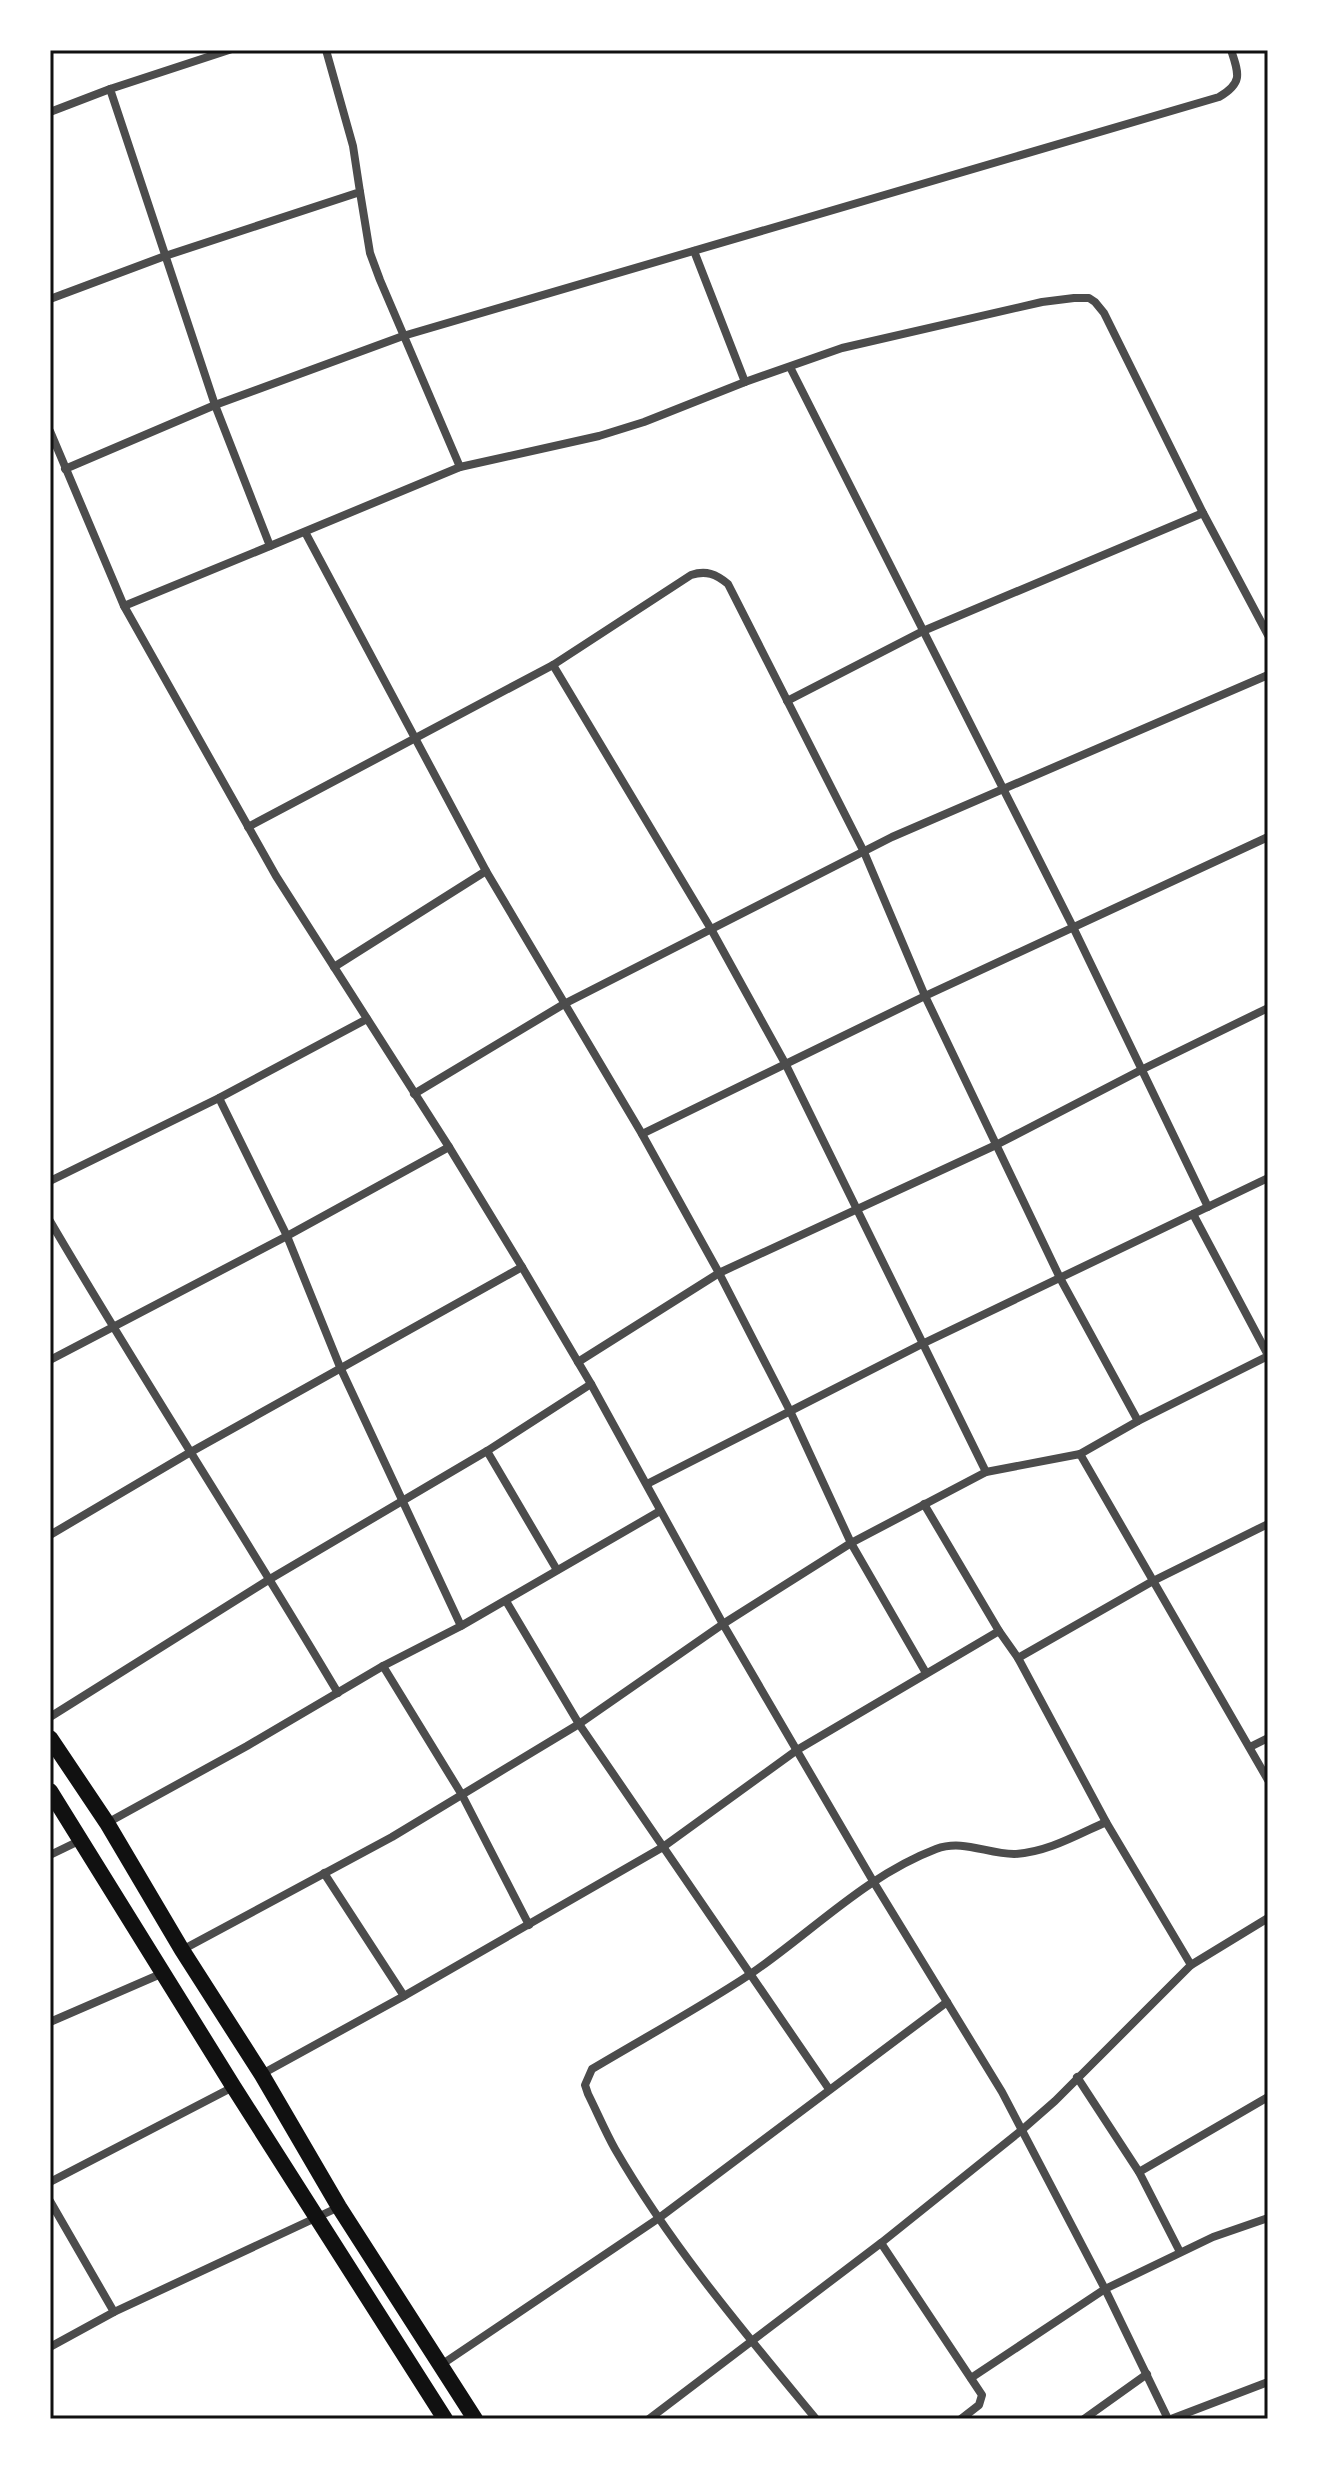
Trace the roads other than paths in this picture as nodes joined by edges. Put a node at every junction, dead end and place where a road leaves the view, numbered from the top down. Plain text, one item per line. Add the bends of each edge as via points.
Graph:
1 (229, 50) edge
2 (326, 50) edge
3 (1231, 50) edge
4 (110, 89) junction
5 (50, 112) edge
6 (360, 192) junction
7 (694, 251) junction
8 (165, 256) junction
9 (50, 299) edge
10 (403, 336) junction
11 (790, 367) junction
12 (745, 382) junction
13 (215, 405) junction
14 (50, 431) edge
15 (460, 467) junction
16 (65, 469) junction
17 (1203, 513) junction
18 (305, 532) junction
19 (270, 546) junction
20 (124, 606) junction
21 (923, 631) junction
22 (1268, 635) edge
23 (553, 665) junction
24 (1268, 675) edge
25 (787, 701) junction
26 (416, 738) junction
27 (1002, 790) junction
28 (248, 827) junction
29 (1268, 837) edge
30 (864, 852) junction
31 (486, 871) junction
32 (1073, 927) junction
33 (711, 929) junction
34 (334, 967) junction
35 (925, 996) junction
36 (564, 1004) junction
37 (1268, 1008) edge
38 (367, 1019) junction
39 (786, 1065) junction
40 (1143, 1069) junction
41 (414, 1094) junction
42 (219, 1098) junction
43 (642, 1134) junction
44 (996, 1145) junction
45 (449, 1147) junction
46 (1268, 1178) edge
47 (50, 1181) edge
48 (1208, 1207) junction
49 (857, 1210) junction
50 (1193, 1214) junction
51 (50, 1221) edge
52 (287, 1236) junction
53 (522, 1267) junction
54 (719, 1273) junction
55 (1060, 1278) junction
56 (112, 1327) junction
57 (922, 1344) junction
58 (1268, 1356) edge
59 (50, 1360) edge
60 (578, 1362) junction
61 (340, 1367) junction
62 (591, 1384) junction
63 (790, 1411) junction
64 (1138, 1421) junction
65 (487, 1451) junction
66 (189, 1453) junction
67 (1080, 1454) junction
68 (986, 1472) junction
69 (647, 1484) junction
70 (403, 1502) junction
71 (924, 1504) junction
72 (660, 1511) junction
73 (1268, 1524) edge
74 (50, 1535) edge
75 (851, 1543) junction
76 (557, 1570) junction
77 (270, 1579) junction
78 (1153, 1581) junction
79 (506, 1601) junction
80 (723, 1624) junction
81 (461, 1626) junction
82 (999, 1631) junction
83 (1018, 1658) junction
84 (383, 1666) junction
85 (926, 1673) junction
86 (338, 1693) junction
87 (50, 1717) edge
88 (579, 1724) junction
89 (50, 1738) edge
90 (1268, 1738) edge
91 (1250, 1747) junction
92 (797, 1750) junction
93 (1268, 1780) edge
94 (50, 1791) edge
95 (462, 1795) junction
96 (1106, 1822) junction
97 (107, 1823) junction
98 (81, 1839) junction
99 (663, 1847) junction
100 (50, 1855) edge
101 (324, 1873) junction
102 (873, 1881) junction
103 (1268, 1918) edge
104 (529, 1925) junction
105 (182, 1950) junction
106 (1191, 1965) junction
107 (164, 1972) junction
108 (749, 1974) junction
109 (404, 1996) junction
110 (947, 2002) junction
111 (50, 2022) edge
112 (262, 2075) junction
113 (1077, 2077) junction
114 (233, 2086) junction
115 (829, 2089) junction
116 (1268, 2097) edge
117 (1023, 2129) junction
118 (1139, 2172) junction
119 (50, 2182) edge
120 (50, 2201) edge
121 (339, 2207) junction
122 (319, 2218) junction
123 (659, 2218) junction
124 (1268, 2218) edge
125 (881, 2243) junction
126 (1180, 2252) junction
127 (1105, 2289) junction
128 (114, 2312) junction
129 (752, 2342) junction
130 (50, 2347) edge
131 (441, 2365) junction
132 (1147, 2374) junction
133 (971, 2378) junction
134 (1268, 2382) edge
135 (440, 2417) edge
136 (475, 2419) edge
137 (649, 2419) edge
138 (816, 2419) edge
139 (961, 2419) edge
140 (1084, 2419) edge
141 (1170, 2419) edge

1 - 4 street
2 - 6 street
3 - 7 street via 1237,80 1219,97
4 - 5 street
4 - 8 street
6 - 8 street
6 - 10 street via 370,253
7 - 10 street
7 - 12 street
8 - 9 street
8 - 13 street
10 - 13 street
10 - 15 street
11 - 12 street
11 - 17 street via 899,334 1042,302 1089,298 1104,313
11 - 21 street
12 - 15 street via 614,431
13 - 16 street
13 - 19 street
14 - 16 street
15 - 18 street
16 - 20 street
17 - 21 street
17 - 22 street
18 - 19 street
18 - 26 street
19 - 20 street
20 - 28 street
21 - 25 street
21 - 27 street
23 - 25 street via 701,572 728,584
23 - 26 street
23 - 33 street
24 - 27 street
25 - 30 street
26 - 28 street
26 - 31 street
27 - 30 street
27 - 32 street
28 - 34 street
29 - 32 street
30 - 33 street
30 - 35 street
31 - 34 street
31 - 36 street
32 - 35 street
32 - 40 street
33 - 36 street
33 - 39 street
34 - 38 street
35 - 39 street
35 - 44 street
36 - 41 street
36 - 43 street
37 - 40 street
38 - 41 street
38 - 42 street
39 - 43 street
39 - 49 street
40 - 44 street
40 - 48 street
41 - 45 street
42 - 47 street
42 - 52 street
43 - 54 street
44 - 49 street
44 - 55 street
45 - 52 street
45 - 53 street
46 - 48 street
48 - 50 street
49 - 54 street
49 - 57 street
50 - 55 street
50 - 58 street
51 - 56 street
52 - 56 street
52 - 61 street
53 - 60 street
53 - 61 street
54 - 60 street
54 - 63 street
55 - 57 street
55 - 64 street
56 - 59 street
56 - 66 street
57 - 63 street
57 - 68 street
58 - 64 street
60 - 62 street
61 - 66 street
61 - 70 street
62 - 65 street
62 - 69 street
63 - 69 street
63 - 75 street
64 - 67 street
65 - 70 street
65 - 76 street
66 - 74 street
66 - 77 street
67 - 68 street
67 - 78 street
68 - 71 street
69 - 72 street
70 - 77 street
70 - 81 street
71 - 75 street
71 - 82 street
72 - 76 street
72 - 80 street
73 - 78 street
75 - 80 street
75 - 85 street
76 - 79 street
77 - 86 street
77 - 87 street
78 - 83 street
78 - 91 street
79 - 81 street
79 - 88 street
80 - 88 street
80 - 92 street
81 - 84 street
82 - 83 street
82 - 85 street
83 - 96 street
84 - 86 street
84 - 95 street
85 - 92 street
86 - 97 street
88 - 95 street
88 - 99 street
89 - 97 main road
90 - 91 street
91 - 93 street
92 - 99 street
92 - 102 street
94 - 98 main road
95 - 101 street
95 - 104 street
96 - 102 street via 1042,1850 1019,1854 992,1854 971,1846 938,1848
96 - 106 street
97 - 105 main road
98 - 100 street
98 - 107 main road
99 - 104 street
99 - 108 street
101 - 105 street
101 - 109 street
102 - 108 street
102 - 110 street
103 - 106 street
104 - 109 street
105 - 112 main road
106 - 113 street
107 - 111 street
107 - 114 main road
108 - 115 street
108 - 123 street via 592,2069 587,2077 588,2094 615,2149
109 - 112 street
110 - 115 street
110 - 117 street
112 - 121 main road
113 - 117 street
113 - 118 street
114 - 119 street
114 - 122 main road
115 - 123 street
116 - 118 street
117 - 125 street
117 - 127 street
118 - 126 street
120 - 128 street
121 - 122 street
121 - 131 main road
122 - 128 street
122 - 135 main road
123 - 129 street
123 - 131 street
124 - 126 street
125 - 129 street
125 - 133 street
126 - 127 street
127 - 132 street
127 - 133 street
128 - 130 street
129 - 137 street
129 - 138 street
131 - 136 main road
132 - 140 street
132 - 141 street
133 - 139 street via 982,2399
134 - 141 street

